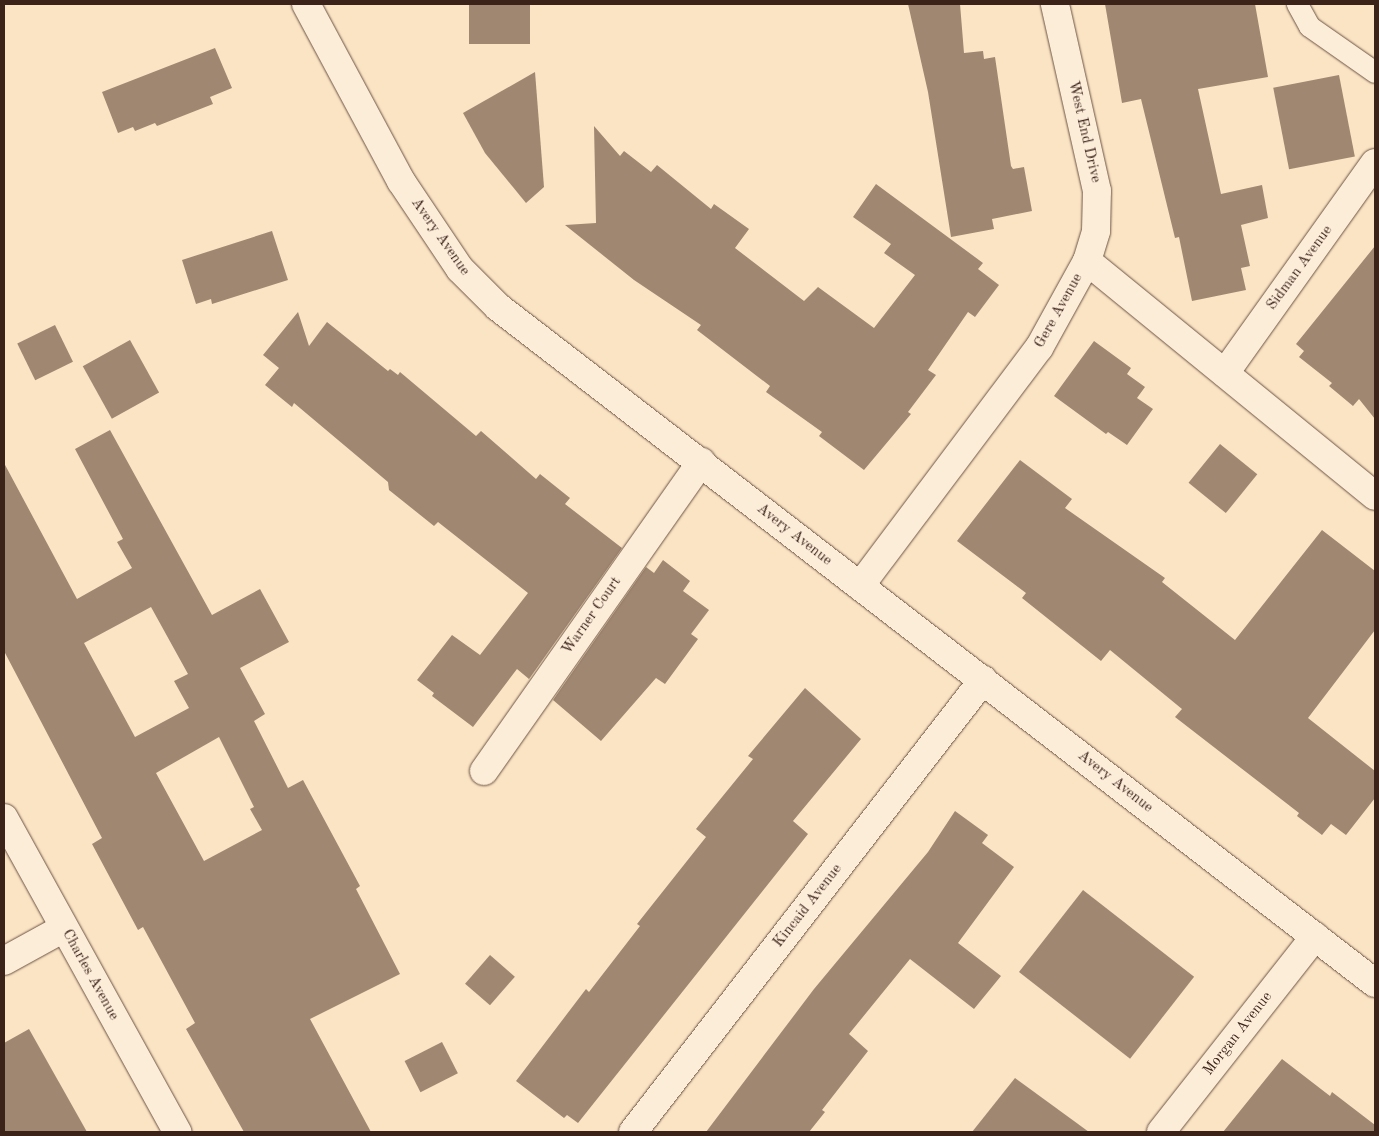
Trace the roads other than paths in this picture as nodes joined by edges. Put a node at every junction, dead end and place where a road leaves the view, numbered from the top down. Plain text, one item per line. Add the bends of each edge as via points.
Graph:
1 (306, 4) edge
2 (1055, 4) edge
3 (1297, 4) edge
4 (1375, 72) edge
5 (1375, 163) edge
6 (1087, 260) junction
7 (1224, 373) junction
8 (700, 462) junction
9 (1375, 496) edge
10 (860, 586) junction
11 (983, 680) junction
12 (484, 771) dead end
13 (4, 818) edge
14 (64, 928) junction
15 (1314, 936) junction
16 (4, 961) edge
17 (1375, 983) edge
18 (177, 1132) edge
19 (633, 1132) edge
20 (1161, 1132) edge

1 - 8 street, Avery Avenue via 401,182 460,270 498,307
2 - 6 street, West End Drive via 1097,191 1096,231
3 - 4 lane via 1309,26
5 - 7 street, Sidman Avenue
6 - 7 street, Gere Avenue
6 - 10 street, Gere Avenue via 1039,348
7 - 9 street, Gere Avenue
8 - 10 street, Avery Avenue
8 - 12 street, Warner Court
10 - 11 street, Avery Avenue
11 - 15 street, Avery Avenue
11 - 19 street, Kincaid Avenue
13 - 14 street, Charles Avenue
14 - 16 street
14 - 18 street, Charles Avenue
15 - 17 street, Avery Avenue
15 - 20 street, Morgan Avenue

